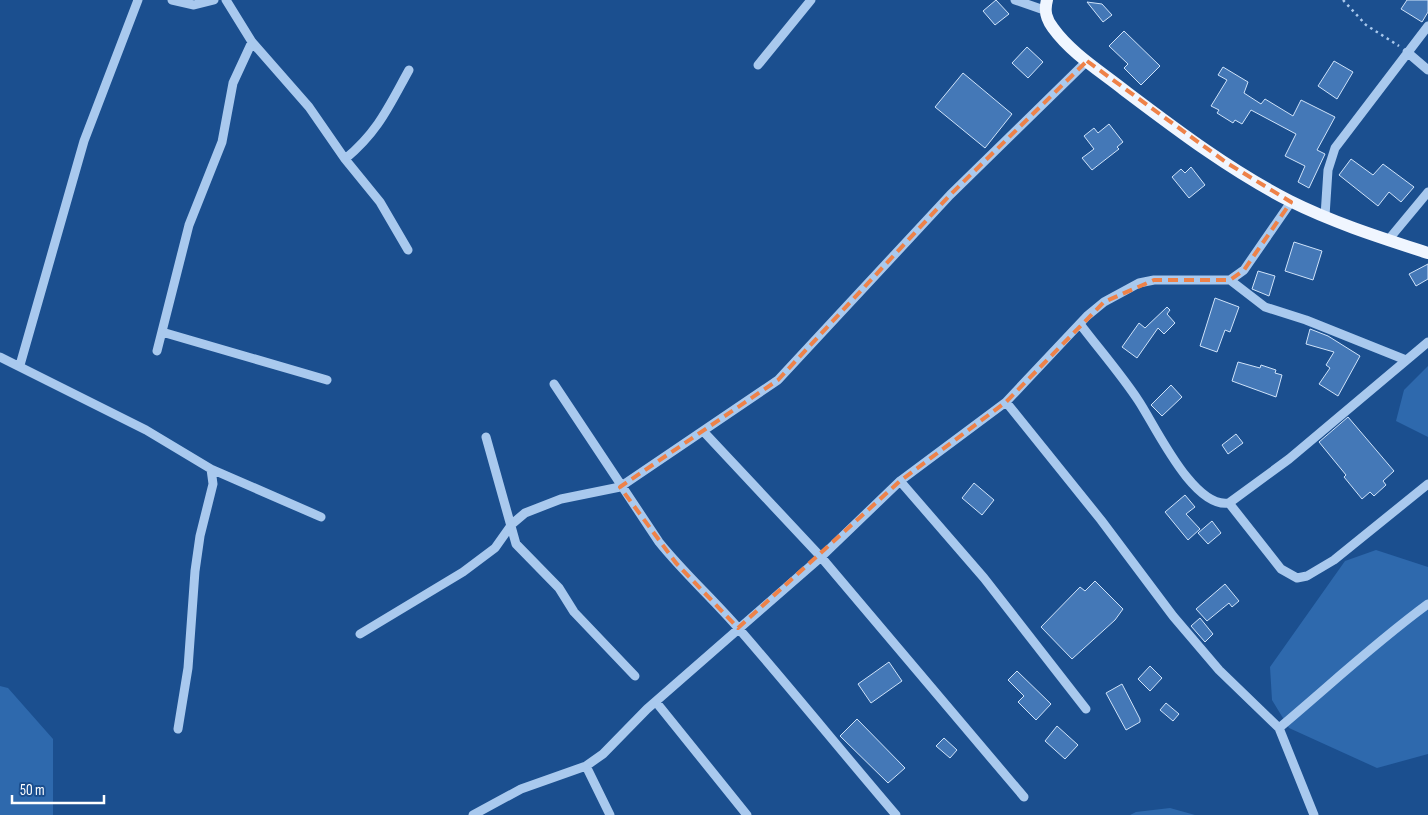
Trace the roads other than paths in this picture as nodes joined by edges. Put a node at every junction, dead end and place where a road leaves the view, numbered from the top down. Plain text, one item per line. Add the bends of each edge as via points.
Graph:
1 (138, 0) edge
2 (172, 0) edge
3 (214, 0) edge
4 (226, 0) edge
5 (811, 0) edge
6 (1015, 0) edge
7 (1046, 5) edge
8 (1428, 26) edge
9 (252, 42) junction
10 (1407, 52) junction
11 (1087, 61) junction
12 (758, 65) dead end
13 (409, 70) dead end
14 (1428, 70) edge
15 (345, 159) junction
16 (1428, 192) edge
17 (1291, 202) junction
18 (1324, 216) junction
19 (1388, 239) junction
20 (408, 250) dead end
21 (1428, 253) edge
22 (1230, 280) junction
23 (1080, 324) junction
24 (162, 332) junction
25 (1428, 342) edge
26 (157, 351) dead end
27 (0, 357) edge
28 (1406, 360) junction
29 (20, 366) junction
30 (328, 380) dead end
31 (554, 384) dead end
32 (1006, 402) junction
33 (703, 431) junction
34 (486, 437) dead end
35 (211, 470) junction
36 (900, 481) junction
37 (1428, 484) edge
38 (620, 487) junction
39 (1229, 503) junction
40 (321, 517) dead end
41 (512, 524) junction
42 (821, 557) junction
43 (1428, 604) edge
44 (738, 628) junction
45 (360, 634) dead end
46 (635, 676) dead end
47 (656, 702) junction
48 (1086, 709) dead end
49 (1279, 728) junction
50 (178, 729) dead end
51 (586, 766) junction
52 (1024, 797) dead end
53 (472, 815) edge
54 (610, 815) edge
55 (747, 815) edge
56 (896, 815) edge
57 (1314, 815) edge

1 - 29 street via 84,141
2 - 3 street via 194,5
4 - 9 street
5 - 12 street
6 - 7 street
7 - 11 main road via 1052,27
8 - 10 street
9 - 15 street via 310,107
9 - 24 street via 232,83 222,142 189,225
10 - 14 street
10 - 18 street via 1335,148 1328,170
11 - 17 main road via 1218,158
11 - 33 street via 950,195 778,380
13 - 15 street via 376,129
15 - 20 street via 380,202
16 - 19 street
17 - 18 main road
17 - 22 street via 1244,270
18 - 19 main road
19 - 21 main road
22 - 23 street via 1154,280 1139,284 1104,302
22 - 28 street via 1265,307
23 - 32 street
23 - 39 street via 1139,401 1154,429 1190,479 1213,502 1220,505
24 - 26 street
24 - 30 street
25 - 28 street
27 - 29 street
28 - 39 street via 1289,459
29 - 35 street via 146,430
31 - 38 street
32 - 36 street
32 - 49 street via 1101,520 1172,616 1219,670
33 - 38 street
33 - 42 street
34 - 41 street
35 - 40 street
35 - 50 street via 213,484 200,536 188,668
36 - 42 street
36 - 48 street via 984,578
37 - 39 street via 1334,560 1307,576 1297,578 1281,569
38 - 41 street via 561,499 525,513
38 - 44 street via 676,563
41 - 45 street via 495,548 462,572
41 - 46 street via 516,544
42 - 44 street
42 - 52 street
43 - 49 street via 1382,638
44 - 47 street
44 - 56 street
47 - 51 street via 603,754
47 - 55 street
49 - 57 street
51 - 53 street via 521,789
51 - 54 street

